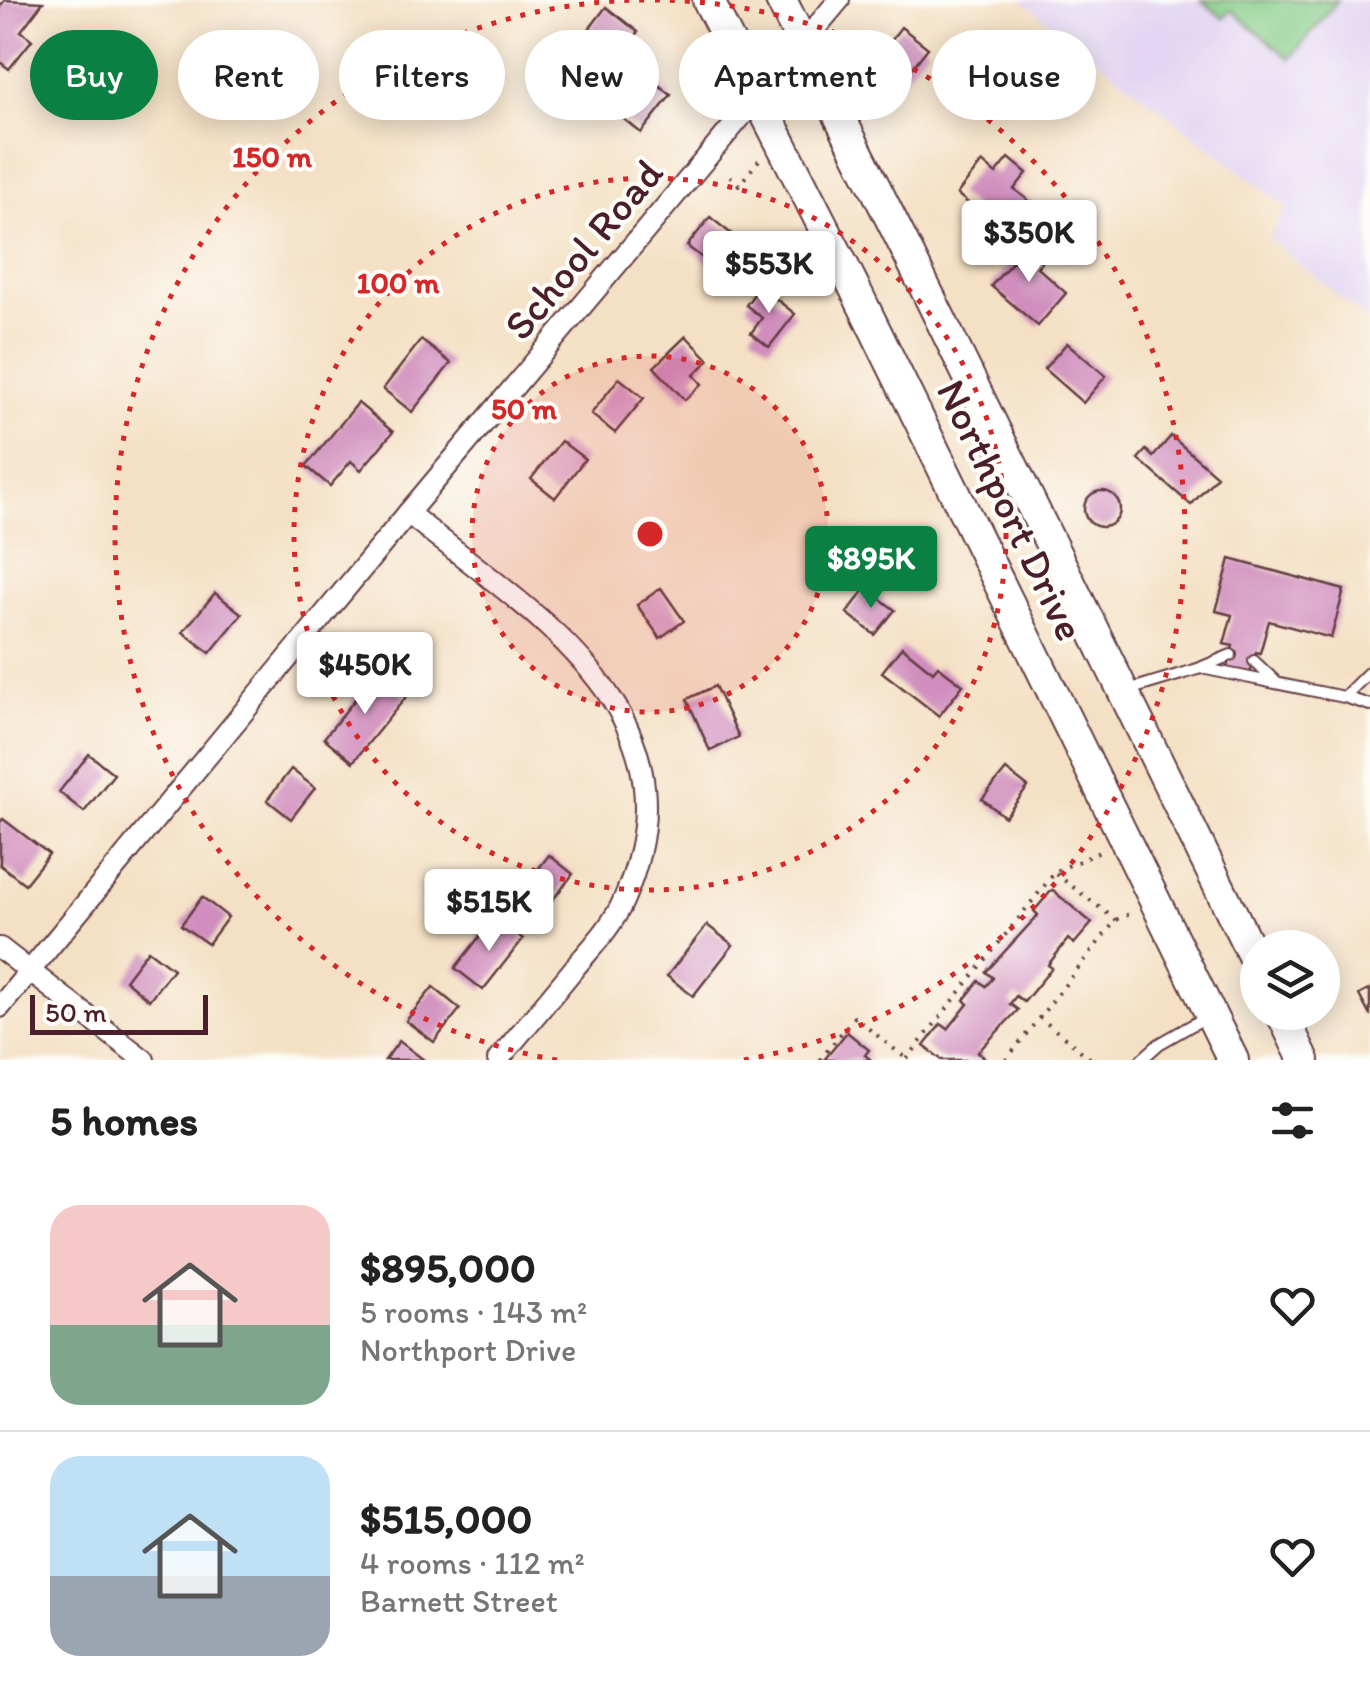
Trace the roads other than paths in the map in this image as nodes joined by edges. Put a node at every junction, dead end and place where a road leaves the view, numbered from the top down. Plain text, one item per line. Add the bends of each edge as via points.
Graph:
1 (708, 0) edge
2 (781, 0) edge
3 (839, 0) edge
4 (724, 30) edge
5 (797, 30) edge
6 (815, 30) edge
7 (738, 120) edge
8 (770, 120) edge
9 (842, 120) edge
10 (408, 514) junction
11 (1230, 656) dead end
12 (1254, 661) dead end
13 (1201, 668) junction
14 (1370, 670) edge
15 (1277, 683) junction
16 (1124, 692) junction
17 (1344, 697) junction
18 (1370, 705) edge
19 (1240, 930) edge
20 (0, 948) edge
21 (29, 971) junction
22 (0, 1007) edge
23 (1211, 1015) junction
24 (1289, 1030) edge
25 (144, 1060) edge
26 (498, 1060) edge
27 (1141, 1060) edge
28 (1233, 1060) edge
29 (1304, 1060) edge

1 - 4 main road, Northport Drive
2 - 5 main road, Northport Drive
3 - 6 street, School Road
7 - 10 street, School Road
8 - 23 main road, Northport Drive
9 - 16 main road, Northport Drive
10 - 21 street, School Road
10 - 26 street via 571,647 599,678 630,734 646,786 642,837 624,901
11 - 13 lane
12 - 15 lane
13 - 15 lane
13 - 16 lane
14 - 17 lane
15 - 17 lane
16 - 19 main road, Northport Drive
17 - 18 lane
20 - 21 street
21 - 22 street, School Road
21 - 25 street
23 - 27 lane
23 - 28 main road, Northport Drive
24 - 29 main road

